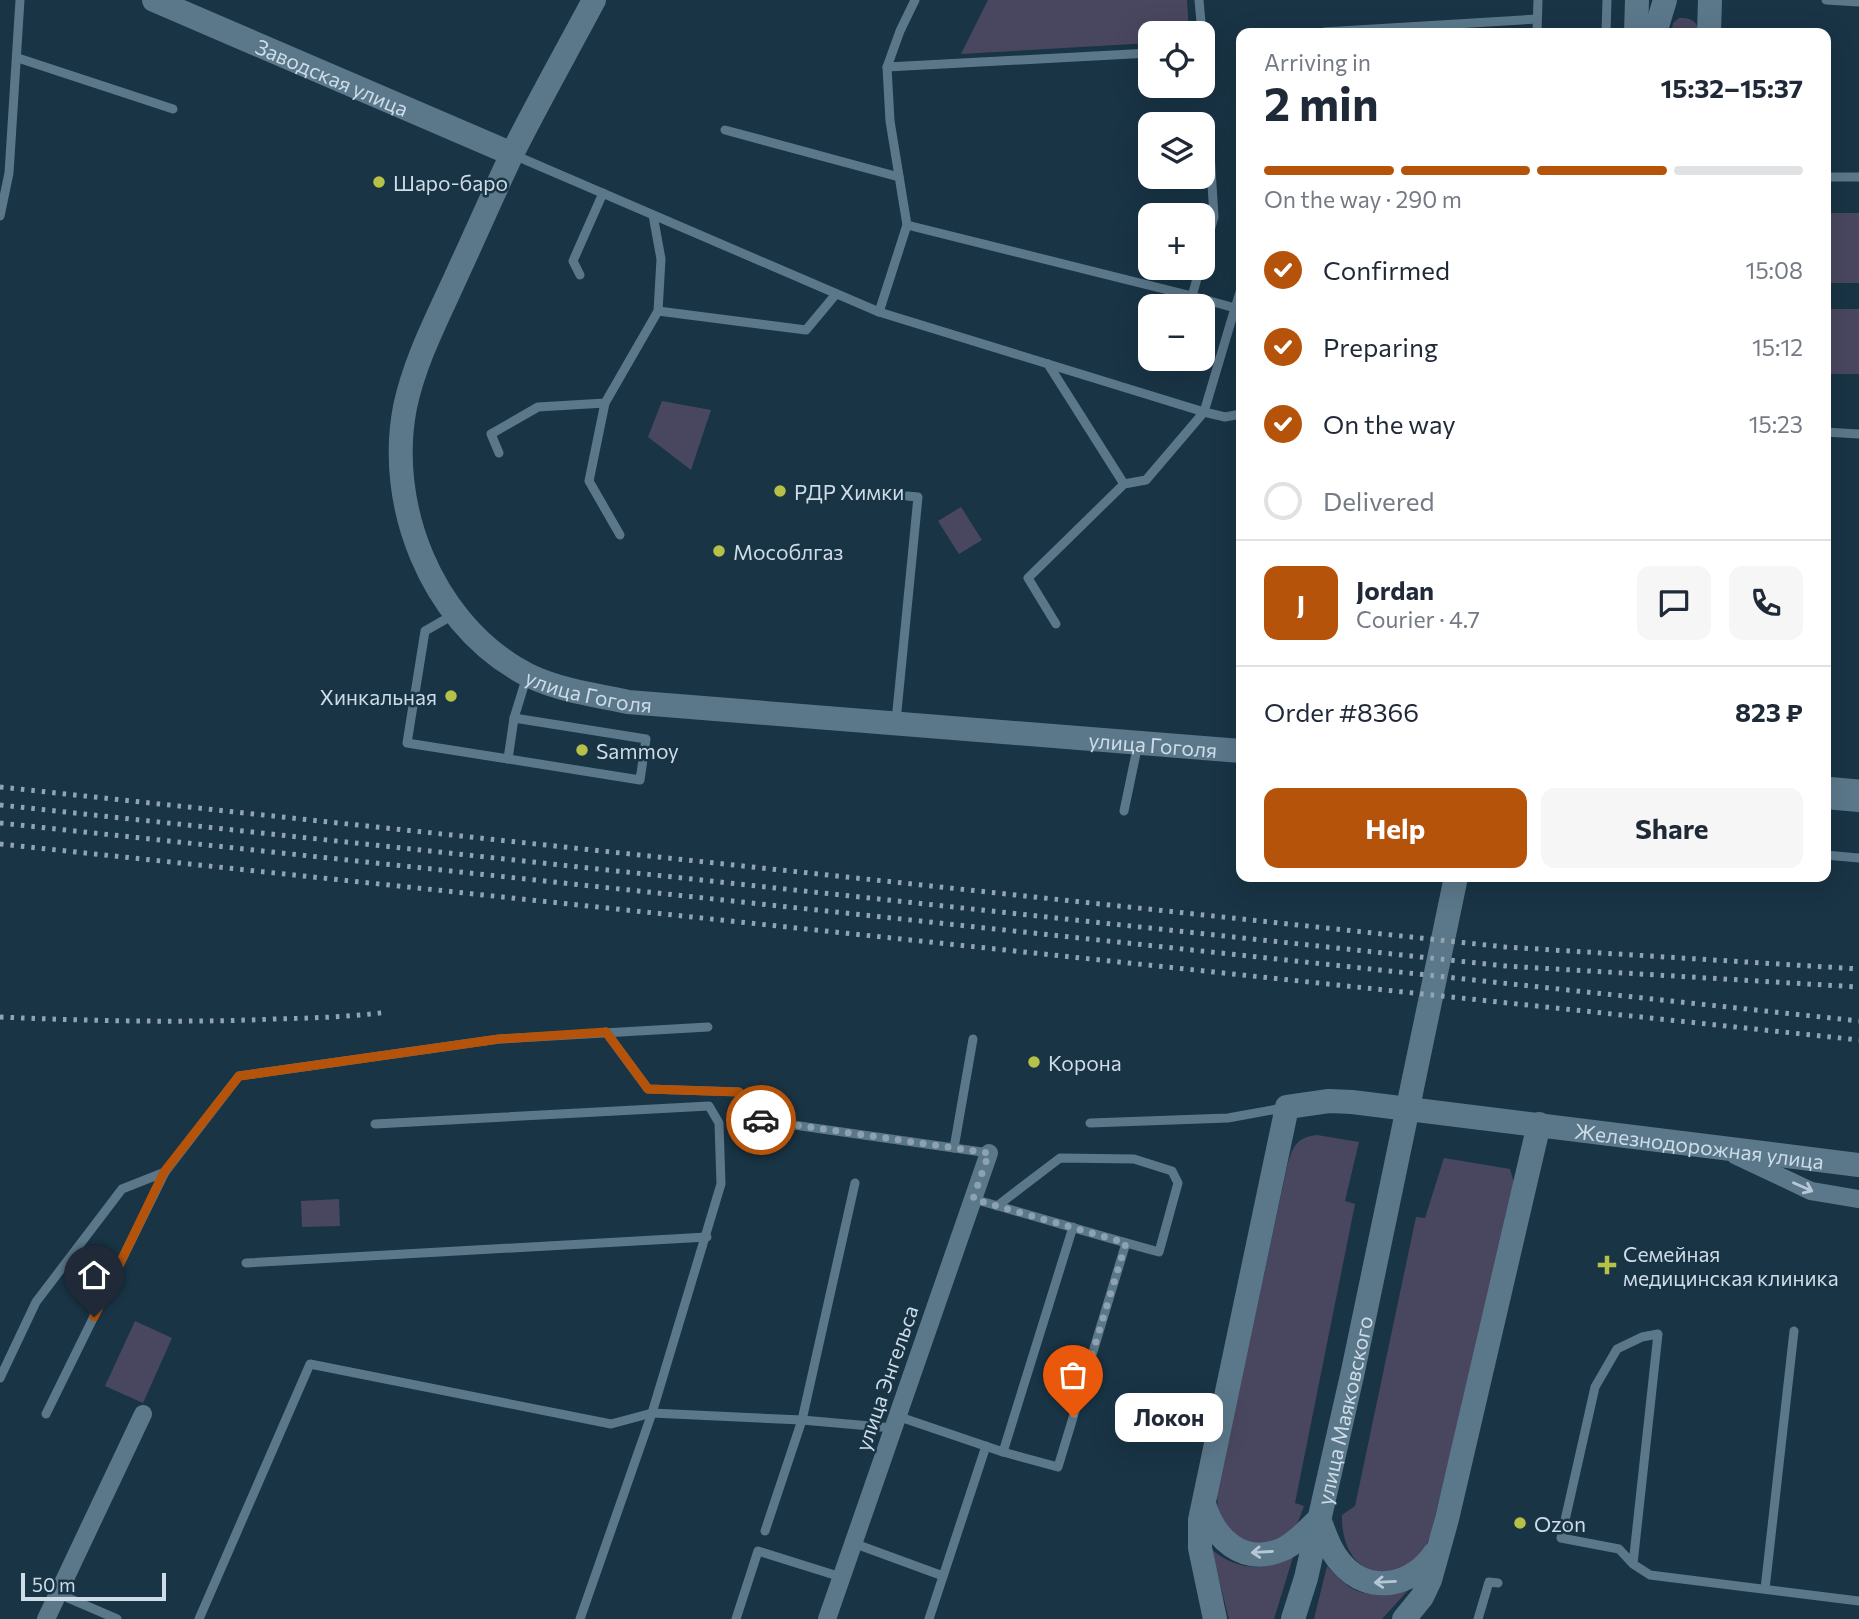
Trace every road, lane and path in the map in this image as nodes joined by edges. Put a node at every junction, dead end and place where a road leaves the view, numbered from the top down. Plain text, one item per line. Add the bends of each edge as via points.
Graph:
1 (20, 0) edge
2 (154, 0) edge
3 (594, 0) edge
4 (915, 0) edge
5 (1199, 0) edge
6 (1538, 0) edge
7 (1606, 0) edge
8 (1637, 0) edge
9 (1665, 0) edge
10 (1710, 0) edge
11 (1826, 0) edge
12 (1859, 2) edge
13 (1537, 19) junction
14 (1201, 21) edge
15 (1390, 28) edge
16 (1537, 28) edge
17 (1606, 28) edge
18 (1636, 28) edge
19 (1657, 28) edge
20 (1709, 28) edge
21 (1138, 54) edge
22 (18, 58) junction
23 (887, 67) junction
24 (173, 109) dead end
25 (725, 130) dead end
26 (512, 154) junction
27 (5, 173) edge
28 (899, 177) junction
29 (1831, 177) edge
30 (1859, 177) edge
31 (603, 193) junction
32 (653, 215) junction
33 (0, 216) edge
34 (907, 225) junction
35 (580, 275) dead end
36 (836, 293) junction
37 (1184, 294) edge
38 (1215, 302) edge
39 (1236, 305) edge
40 (1235, 308) junction
41 (658, 311) junction
42 (879, 312) junction
43 (1048, 364) junction
44 (606, 403) junction
45 (1204, 412) junction
46 (1236, 415) edge
47 (1831, 432) edge
48 (1859, 434) edge
49 (499, 453) dead end
50 (1124, 484) junction
51 (907, 496) dead end
52 (620, 535) dead end
53 (454, 614) junction
54 (1056, 624) dead end
55 (528, 675) junction
56 (514, 718) junction
57 (896, 723) junction
58 (1138, 743) junction
59 (1236, 751) edge
60 (508, 759) junction
61 (1831, 781) edge
62 (1859, 783) edge
63 (1831, 798) edge
64 (1859, 800) edge
65 (1124, 811) dead end
66 (1831, 856) edge
67 (1859, 858) edge
68 (1456, 882) edge
69 (708, 1027) dead end
70 (606, 1032) junction
71 (973, 1039) dead end
72 (1287, 1107) junction
73 (1090, 1123) dead end
74 (375, 1124) dead end
75 (1539, 1124) junction
76 (1720, 1147) junction
77 (954, 1148) junction
78 (989, 1153) joint
79 (1852, 1162) edge
80 (164, 1172) junction
81 (855, 1183) dead end
82 (973, 1199) junction
83 (1859, 1199) edge
84 (997, 1206) junction
85 (1073, 1227) junction
86 (707, 1237) junction
87 (1126, 1243) junction
88 (246, 1263) dead end
89 (1794, 1331) dead end
90 (0, 1378) edge
91 (652, 1413) junction
92 (46, 1414) dead end
93 (143, 1414) dead end
94 (802, 1420) junction
95 (895, 1422) junction
96 (986, 1446) junction
97 (1003, 1452) junction
98 (1203, 1501) junction
99 (1319, 1519) junction
100 (765, 1531) dead end
101 (853, 1543) junction
102 (1439, 1546) junction
103 (1633, 1564) junction
104 (943, 1576) junction
105 (841, 1577) junction
106 (1498, 1583) dead end
107 (1765, 1589) junction
108 (59, 1594) junction
109 (1859, 1601) edge
110 (46, 1619) edge
111 (117, 1619) edge
112 (200, 1619) edge
113 (580, 1619) edge
114 (736, 1619) edge
115 (827, 1619) edge
116 (929, 1619) edge
117 (1215, 1619) edge
118 (1293, 1619) edge
119 (1404, 1619) edge
120 (1478, 1619) edge

1 - 22 lane
2 - 26 street, Заводская улица
3 - 26 street, улица Гоголя
4 - 23 lane
5 - 14 lane
6 - 13 lane
7 - 17 lane
8 - 18 street
9 - 19 street
10 - 20 street
11 - 12 lane
13 - 15 lane
13 - 16 lane
21 - 23 lane
22 - 24 lane
22 - 27 lane
23 - 28 lane
25 - 28 lane
26 - 31 lane
26 - 53 street, улица Гоголя via 417,362 402,427 402,478 418,548
27 - 33 lane
28 - 34 lane
29 - 30 lane
31 - 32 lane
31 - 35 lane via 573,261
32 - 36 lane
32 - 41 lane via 661,259
34 - 37 lane
34 - 42 lane
36 - 41 lane via 806,330
36 - 42 lane
38 - 40 lane
39 - 40 lane
40 - 45 lane
41 - 44 lane
42 - 43 lane
43 - 45 lane
43 - 50 lane
44 - 49 lane via 538,407 491,434
44 - 52 lane via 589,481
45 - 46 lane
45 - 50 lane via 1146,480
47 - 48 lane
50 - 54 lane via 1028,578
51 - 57 lane via 918,497
53 - 55 street, улица Гоголя via 494,653
53 - 60 lane via 425,631 407,743
55 - 56 lane
55 - 57 street, улица Гоголя via 628,702
56 - 60 lane
56 - 60 lane via 646,739 640,780
57 - 58 street, улица Гоголя
58 - 59 street, улица Гоголя
58 - 65 lane
61 - 62 lane
63 - 64 street
66 - 67 lane
68 - 99 street, улица Маяковского
69 - 70 lane
70 - 77 lane via 648,1089 739,1092 760,1120
70 - 80 lane via 499,1039 239,1076
71 - 77 lane
72 - 73 lane via 1228,1118
72 - 75 street, Железнодорожная улица via 1352,1102
72 - 98 street
74 - 86 lane via 709,1106 719,1123 721,1184
75 - 76 street, Железнодорожная улица
75 - 102 street
76 - 79 street, Железнодорожная улица
76 -> 83 street via 1811,1191
77 - 78 lane
78 - 82 street, улица Энгельса
80 - 90 lane via 122,1189 36,1302
80 - 92 lane
81 - 94 lane
82 - 84 lane
82 - 95 street, улица Энгельса
84 - 85 lane
84 - 87 lane via 1060,1158 1133,1159 1172,1171 1178,1183 1159,1251
85 - 87 lane
85 - 97 lane
86 - 88 lane
86 - 91 lane
87 - 97 lane via 1058,1467
89 - 107 lane
91 - 94 lane
91 - 112 lane via 611,1424 310,1364
91 - 113 lane
93 - 108 street
94 - 95 lane
94 - 100 lane
95 - 96 lane
95 - 101 street, улица Энгельса
96 - 97 lane
96 - 104 lane
99 -> 98 street via 1280,1550 1247,1553 1217,1534
98 - 117 street via 1200,1548
102 -> 99 street via 1413,1576 1382,1584 1366,1581 1340,1562
99 - 118 street, улица Маяковского
101 - 104 lane
101 - 105 street, улица Энгельса
102 - 119 street via 1422,1597
103 - 103 lane via 1637,1523 1658,1334 1617,1349 1595,1387 1562,1538 1619,1549
103 - 107 lane via 1650,1575
104 - 116 lane
105 - 114 lane via 758,1552
105 - 115 street, улица Энгельса
106 - 120 lane via 1489,1581
107 - 109 lane
108 - 110 street
108 - 111 lane

